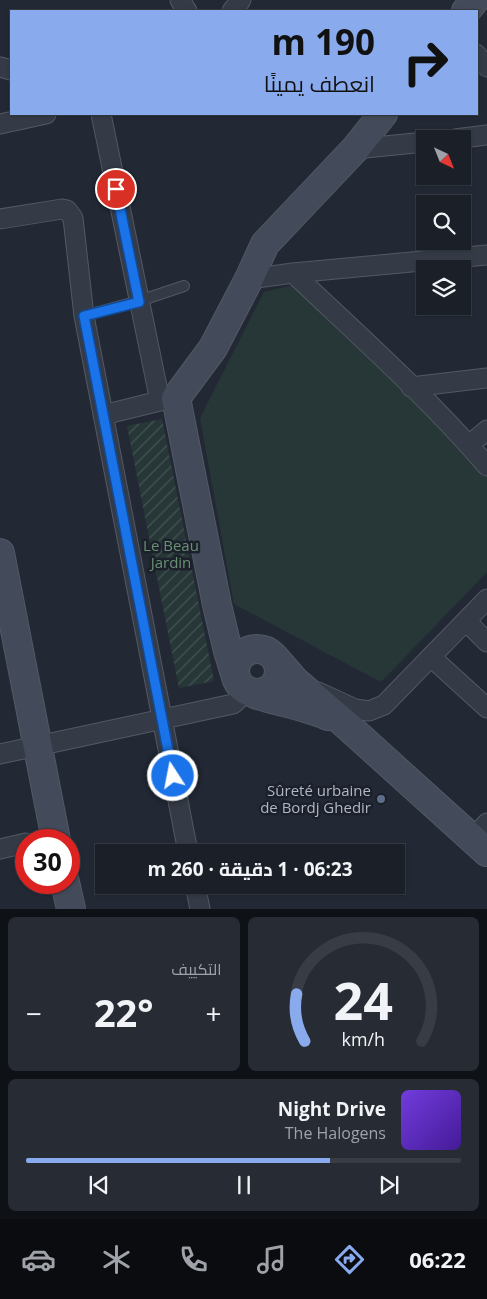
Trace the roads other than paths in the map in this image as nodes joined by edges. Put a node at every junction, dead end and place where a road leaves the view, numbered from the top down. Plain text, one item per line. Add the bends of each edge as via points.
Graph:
1 (242, 0) edge
2 (475, 0) edge
3 (233, 10) edge
4 (467, 10) edge
5 (478, 57) edge
6 (487, 68) edge
7 (41, 115) edge
8 (101, 115) edge
9 (382, 115) edge
10 (0, 124) edge
11 (487, 135) edge
12 (471, 137) edge
13 (416, 143) edge
14 (355, 149) junction
15 (0, 219) edge
16 (487, 255) edge
17 (293, 272) junction
18 (249, 279) junction
19 (184, 286) dead end
20 (139, 302) junction
21 (84, 316) junction
22 (487, 378) edge
23 (411, 387) junction
24 (168, 399) junction
25 (103, 415) junction
26 (487, 430) edge
27 (469, 445) junction
28 (487, 466) edge
29 (0, 552) edge
30 (487, 599) edge
31 (217, 605) junction
32 (466, 621) junction
33 (487, 642) edge
34 (9, 644) edge
35 (267, 653) junction
36 (431, 657) junction
37 (295, 681) junction
38 (246, 686) junction
39 (487, 708) edge
40 (162, 720) junction
41 (343, 722) junction
42 (39, 745) junction
43 (0, 754) edge
44 (49, 829) edge
45 (482, 838) edge
46 (186, 844) edge
47 (15, 846) edge
48 (0, 849) edge
49 (68, 894) edge
50 (197, 894) edge
51 (71, 909) edge
52 (200, 909) edge

1 - 3 street
2 - 4 main road
5 - 6 street
7 - 10 street
8 - 20 street
9 - 14 main road
11 - 12 street
13 - 14 street
14 - 18 main road via 264,244
15 - 21 street via 62,209 70,212
16 - 17 street
17 - 18 street
17 - 23 street
18 - 24 main road via 213,348
19 - 20 lane
20 - 21 lane
20 - 24 street
21 - 25 street
22 - 23 street
23 - 27 street
24 - 25 street
24 - 31 main road
25 - 40 street
26 - 27 street
27 - 28 street
29 - 34 main road
30 - 32 street
31 - 35 main road via 231,624
31 - 38 main road via 228,651
32 - 33 street
32 - 36 street
34 - 42 main road
35 - 37 main road
35 - 38 main road via 254,650 238,661
35 - 38 main road via 279,671 278,678 269,690
36 - 37 street via 384,704 369,711 355,709
36 - 39 street
37 - 41 main road
38 - 40 street via 233,704
38 - 41 main road via 278,702 312,709
40 - 42 street
40 - 46 street
41 - 45 main road
42 - 43 street
42 - 44 main road
47 - 48 street
49 - 51 main road
50 - 52 street

